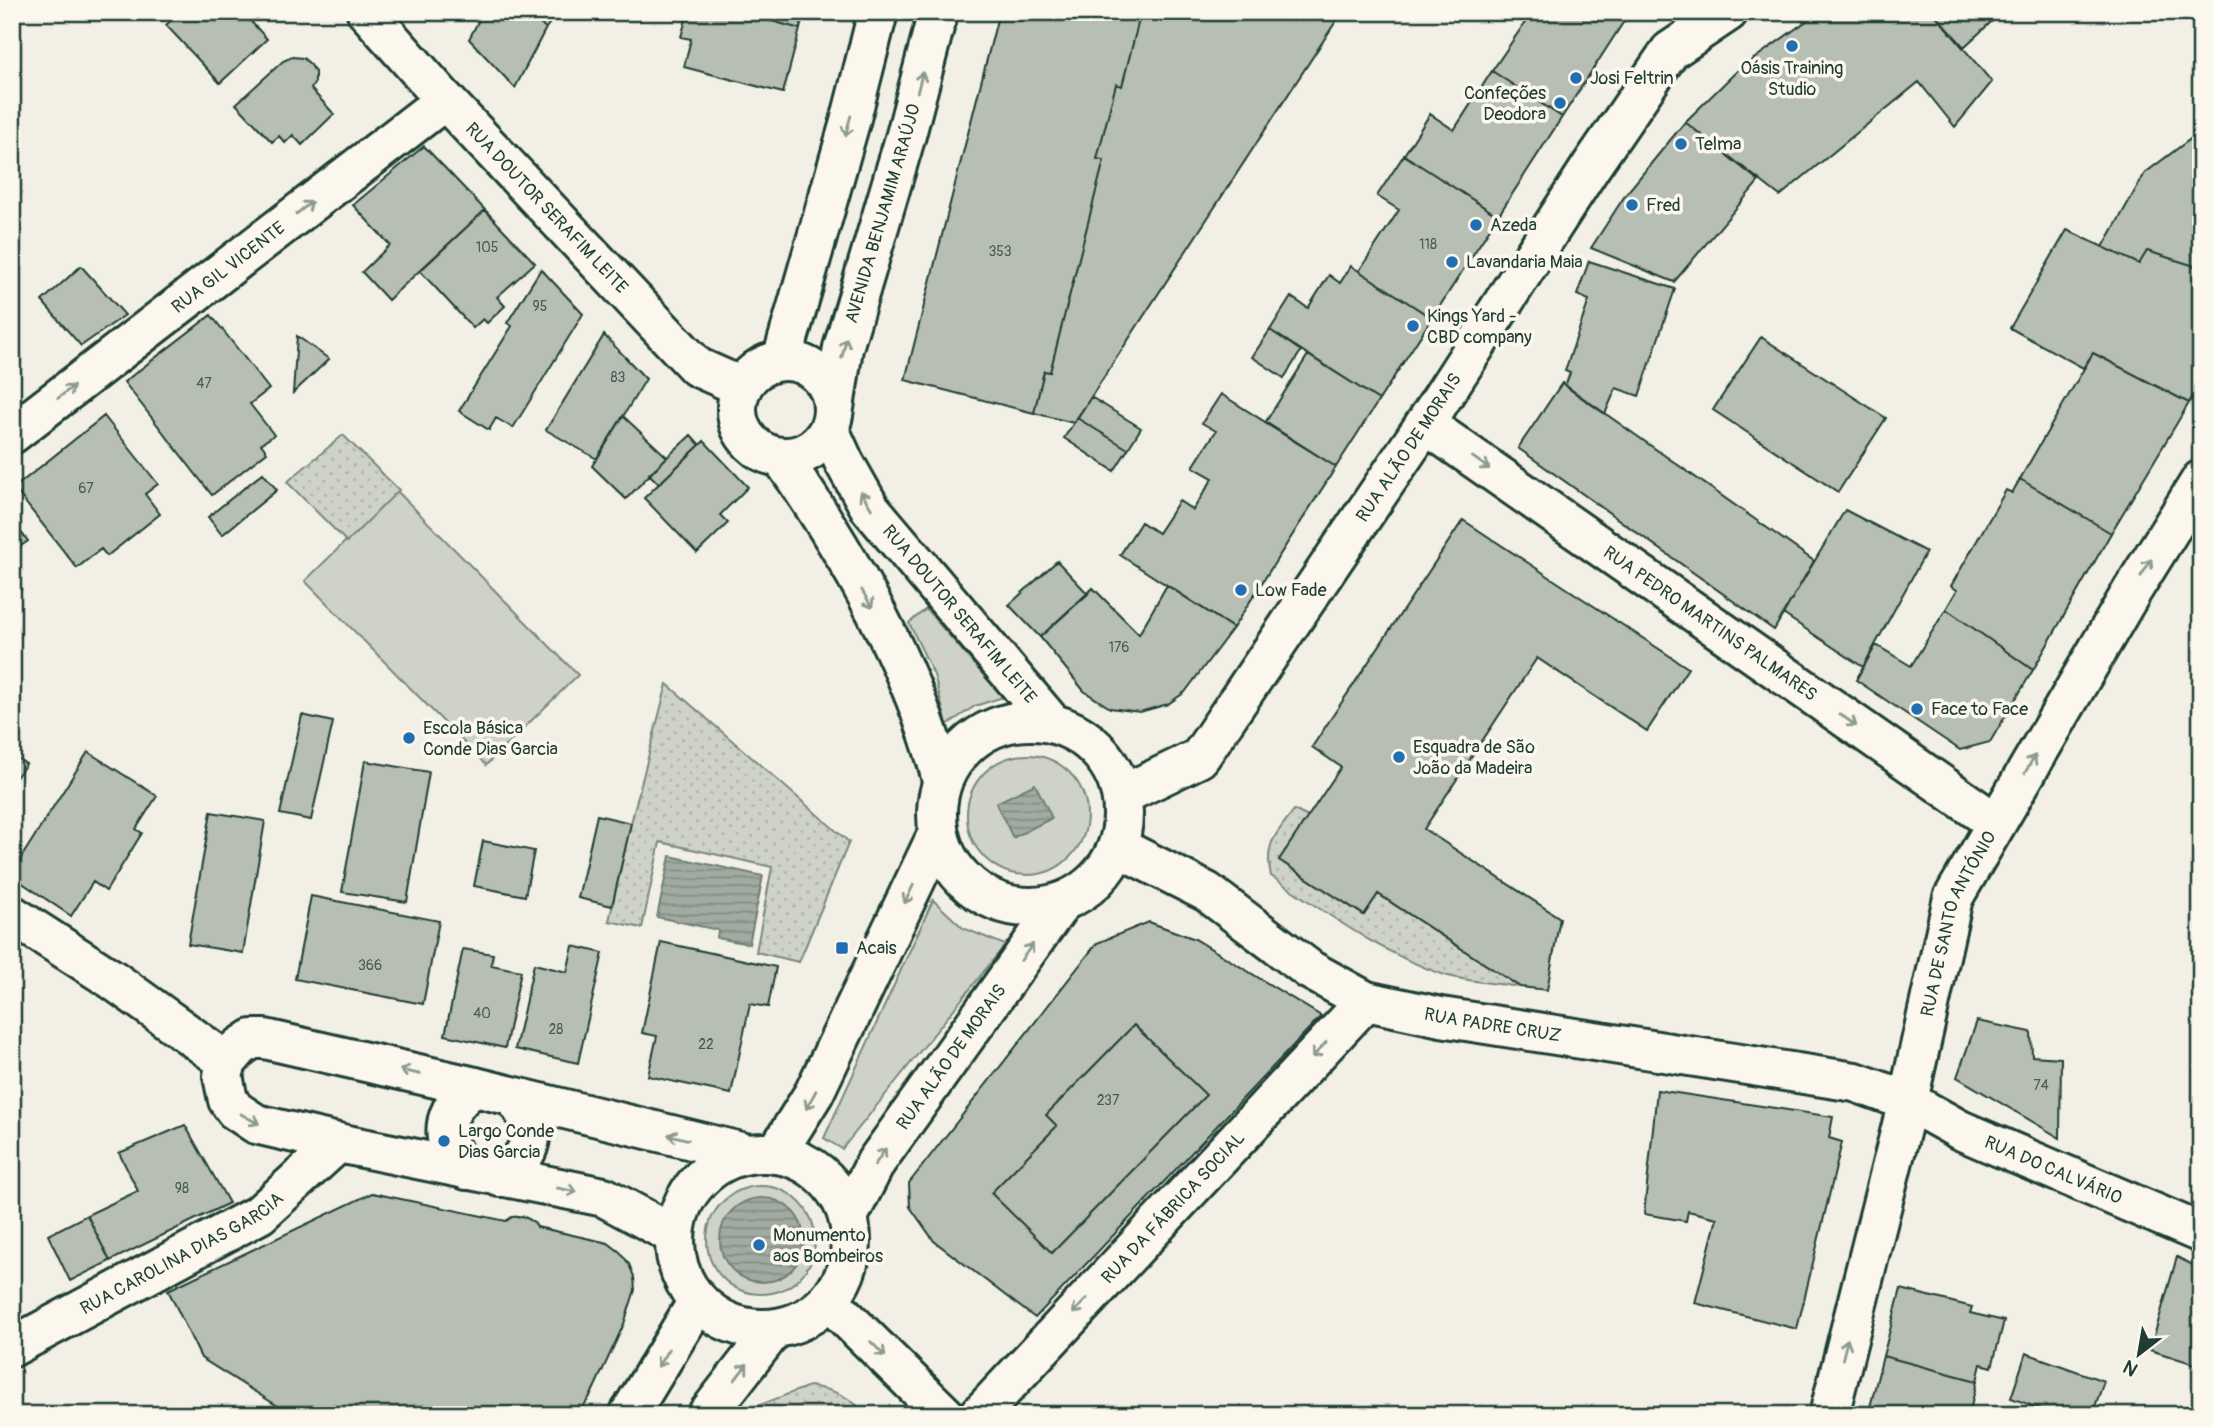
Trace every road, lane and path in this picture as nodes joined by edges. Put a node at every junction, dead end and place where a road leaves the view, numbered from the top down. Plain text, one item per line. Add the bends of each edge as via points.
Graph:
1 (367, 12) edge
2 (878, 12) edge
3 (938, 12) edge
4 (1693, 12) edge
5 (1728, 12) edge
6 (1670, 51) junction
7 (444, 100) junction
8 (782, 360) junction
9 (742, 387) junction
10 (831, 422) junction
11 (1425, 424) junction
12 (12, 434) edge
13 (780, 457) junction
14 (2201, 480) edge
15 (1051, 722) junction
16 (942, 780) junction
17 (1122, 795) junction
18 (1996, 823) junction
19 (938, 833) junction
20 (1118, 847) junction
21 (1062, 902) junction
22 (12, 915) edge
23 (1366, 1000) junction
24 (227, 1062) junction
25 (475, 1087) junction
26 (514, 1098) junction
27 (1908, 1101) junction
28 (338, 1143) junction
29 (760, 1154) junction
30 (483, 1173) junction
31 (848, 1217) junction
32 (2201, 1233) edge
33 (674, 1235) junction
34 (698, 1301) junction
35 (829, 1301) junction
36 (774, 1329) junction
37 (12, 1347) edge
38 (629, 1415) edge
39 (707, 1415) edge
40 (945, 1415) edge
41 (979, 1415) edge
42 (1829, 1415) edge

1 - 7 street, RUA DOUTOR SERAFIM LEITE
2 -> 8 street
10 -> 3 street, AVENIDA BENJAMIM ARAÚJO via 843,348
4 - 6 street
5 - 6 street, RUA ALÃO DE MORAIS
6 - 11 street, RUA ALÃO DE MORAIS
7 - 9 street, RUA DOUTOR SERAFIM LEITE via 697,367
12 -> 7 street, RUA GIL VICENTE
8 - 9 street via 751,373
8 - 10 street, RUA DOUTOR SERAFIM LEITE via 803,363 821,375 832,394
9 - 13 street via 737,418 743,432 766,453
10 - 13 street via 821,442 810,451
15 -> 10 street, RUA DOUTOR SERAFIM LEITE via 870,508 849,471
11 - 17 street, RUA ALÃO DE MORAIS via 1199,758
11 -> 18 street, RUA PEDRO MARTINS PALMARES
13 -> 16 street via 880,620 914,690
18 -> 14 street, RUA DE SANTO ANTÓNIO
15 - 16 street, RUA ALÃO DE MORAIS via 1024,719 998,725 974,738 955,757
15 - 17 street, RUA ALÃO DE MORAIS via 1076,732 1097,748 1113,770
16 - 19 street, RUA ALÃO DE MORAIS via 936,806
17 - 20 street, RUA ALÃO DE MORAIS via 1124,822
18 - 27 street, RUA DE SANTO ANTÓNIO via 1953,898
19 - 21 street, RUA ALÃO DE MORAIS via 962,880 984,896 1009,905 1036,907
19 -> 29 street, RUA ALÃO DE MORAIS via 814,1093
20 - 21 street, RUA ALÃO DE MORAIS via 1105,871
20 - 23 street, RUA PADRE CRUZ via 1207,892 1310,970
31 -> 21 street, RUA ALÃO DE MORAIS via 882,1153
22 - 24 street
23 - 27 street, RUA PADRE CRUZ via 1441,1017 1855,1082
23 -> 41 street, RUA DA FÁBRICA SOCIAL
25 -> 24 street via 265,1039 252,1039
24 -> 28 street via 223,1076 235,1110 256,1124
25 - 26 street
25 - 30 street via 450,1111 446,1135 455,1158
29 -> 26 street
26 - 30 street via 530,1124 529,1149 517,1167
27 - 32 street, RUA DO CALVÁRIO via 1960,1130
42 -> 27 street, RUA DE SANTO ANTÓNIO
28 - 30 street
28 - 37 street, RUA CAROLINA DIAS GARCIA via 260,1214
29 - 31 street, RUA ALÃO DE MORAIS via 800,1161 821,1175
29 - 33 street, RUA ALÃO DE MORAIS via 725,1159 693,1186
30 -> 33 street via 604,1197
31 - 35 street, RUA ALÃO DE MORAIS via 851,1252
33 - 34 street, RUA ALÃO DE MORAIS via 679,1270
34 - 36 street, RUA ALÃO DE MORAIS via 728,1322
34 -> 38 street
35 - 36 street, RUA ALÃO DE MORAIS via 804,1320
35 -> 40 street
39 -> 36 street

